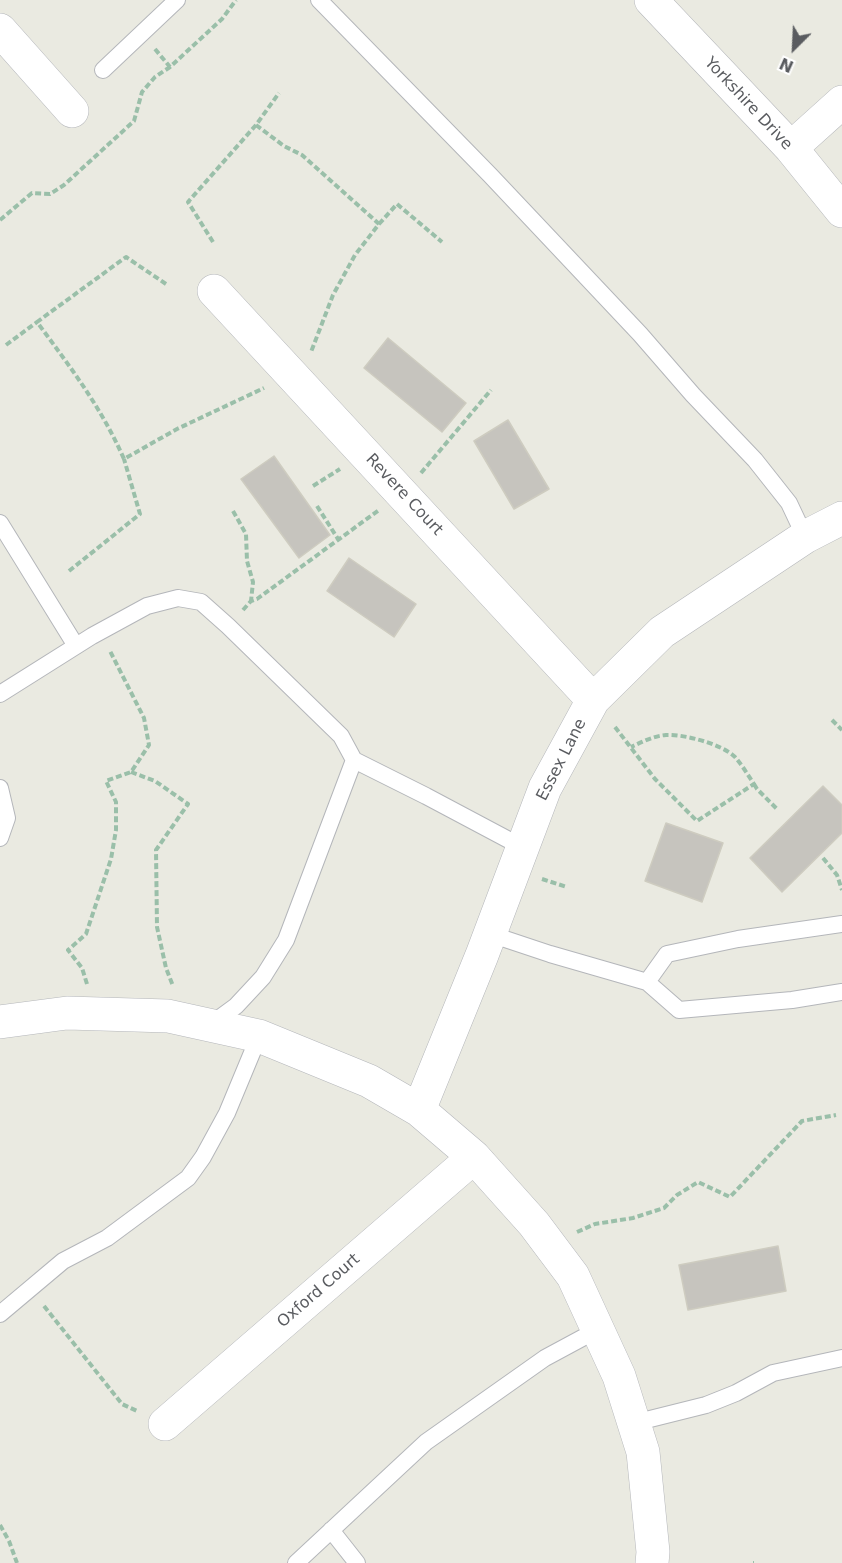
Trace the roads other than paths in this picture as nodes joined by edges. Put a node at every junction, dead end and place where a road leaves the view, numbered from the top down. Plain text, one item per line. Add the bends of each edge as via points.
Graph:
1 (177, 0) edge
2 (319, 0) edge
3 (651, 0) edge
4 (0, 30) edge
5 (103, 70) dead end
6 (842, 102) edge
7 (72, 111) dead end
8 (790, 148) junction
9 (842, 211) edge
10 (214, 291) dead end
11 (842, 518) edge
12 (0, 523) edge
13 (805, 537) junction
14 (76, 646) junction
15 (0, 694) edge
16 (593, 699) junction
17 (354, 760) junction
18 (0, 788) edge
19 (0, 838) edge
20 (522, 847) junction
21 (842, 924) edge
22 (490, 934) junction
23 (647, 982) junction
24 (842, 993) edge
25 (0, 1022) edge
26 (195, 1022) junction
27 (259, 1036) junction
28 (419, 1110) junction
29 (474, 1157) junction
30 (0, 1314) edge
31 (597, 1330) junction
32 (842, 1358) edge
33 (634, 1423) junction
34 (165, 1424) road end
35 (331, 1530) junction
36 (296, 1563) edge
37 (357, 1563) edge
38 (652, 1563) edge

1 - 5 lane
2 - 13 lane via 490,175 755,460 789,503
3 - 8 street, Yorkshire Drive
4 - 7 street
6 - 8 street
8 - 9 street, Yorkshire Drive
10 - 16 street, Revere Court
11 - 13 street, Essex Lane
12 - 14 lane
13 - 16 street, Essex Lane via 662,632
14 - 15 lane
14 - 17 lane via 147,606 178,598 201,602 341,736
16 - 20 street, Essex Lane via 544,788
17 - 20 lane
17 - 26 lane via 286,940 263,976 236,1006
18 - 19 lane via 7,818
20 - 22 street, Essex Lane
21 - 23 lane via 667,954
22 - 23 lane
22 - 28 street, Essex Lane
23 - 24 lane via 679,1010
25 - 26 street via 67,1013 168,1016
26 - 27 street
27 - 28 street via 369,1081
27 - 30 lane via 227,1113 188,1178 107,1238 63,1261
28 - 29 street
29 - 31 street via 534,1224 573,1276
29 - 34 street, Oxford Court
31 - 33 street via 619,1376
31 - 35 lane via 545,1358 426,1442
32 - 33 lane via 773,1373 706,1405
33 - 38 street via 643,1452
35 - 36 lane
35 - 37 lane

